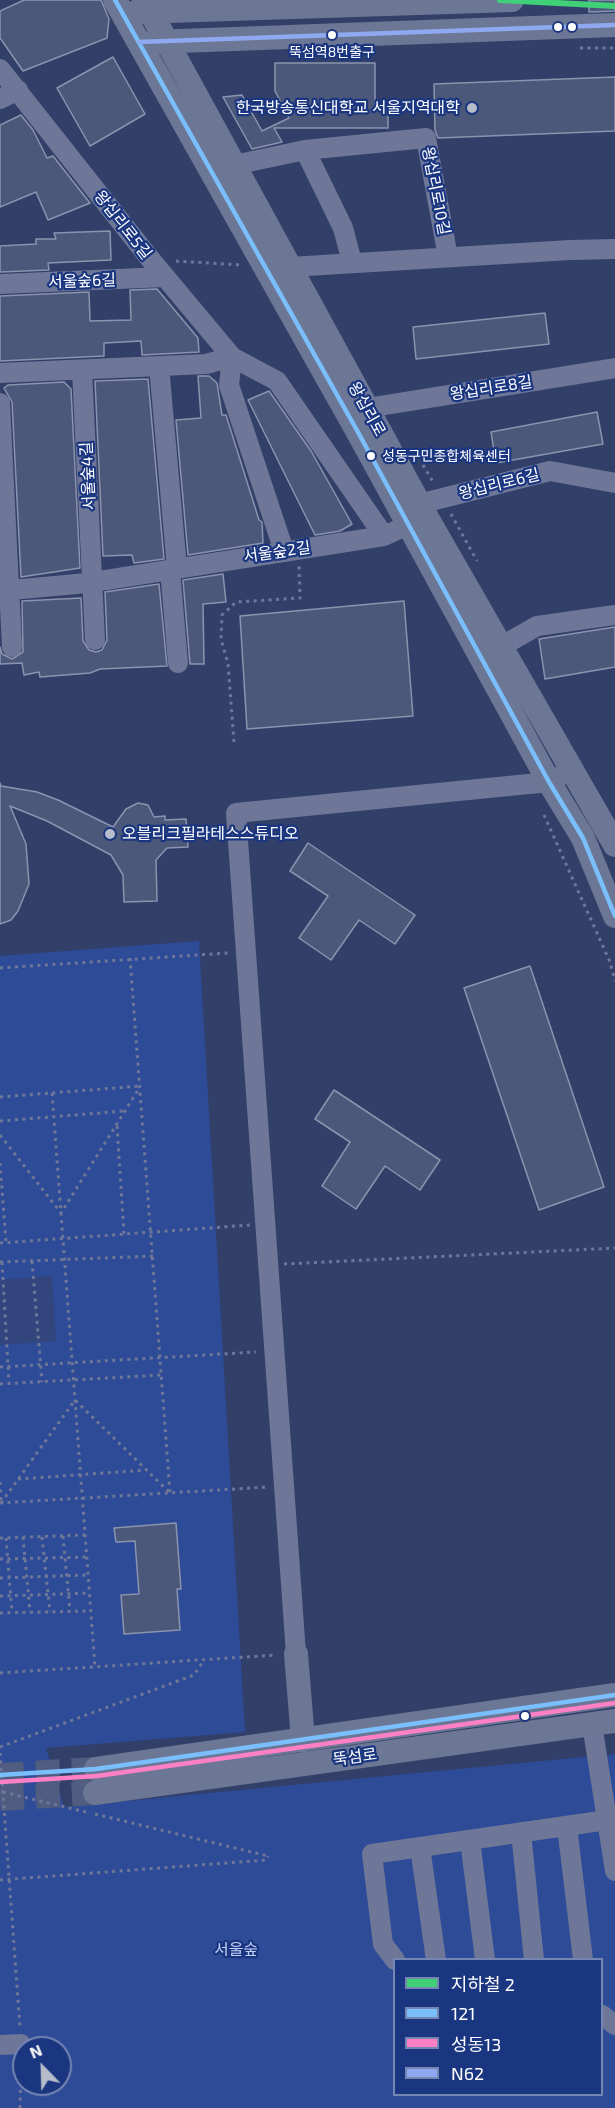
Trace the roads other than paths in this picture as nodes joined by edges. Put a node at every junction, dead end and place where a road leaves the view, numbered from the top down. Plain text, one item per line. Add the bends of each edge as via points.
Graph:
1 (512, 0) edge
2 (439, 1) edge
3 (147, 6) edge
4 (119, 7) edge
5 (615, 25) edge
6 (139, 42) junction
7 (166, 42) junction
8 (0, 69) edge
9 (18, 90) junction
10 (0, 99) edge
11 (305, 150) junction
12 (234, 165) junction
13 (615, 249) edge
14 (448, 257) junction
15 (352, 262) junction
16 (290, 267) junction
17 (165, 277) junction
18 (0, 284) edge
19 (232, 357) junction
20 (159, 366) junction
21 (615, 368) edge
22 (82, 370) junction
23 (0, 374) edge
24 (0, 403) edge
25 (367, 408) junction
26 (615, 483) edge
27 (414, 515) junction
28 (384, 536) junction
29 (291, 550) junction
30 (173, 568) junction
31 (93, 582) junction
32 (5, 590) edge
33 (615, 615) edge
34 (95, 640) dead end
35 (12, 646) dead end
36 (502, 646) junction
37 (178, 663) dead end
38 (573, 769) junction
39 (549, 782) junction
40 (615, 845) edge
41 (615, 916) edge
42 (296, 1654) joint
43 (615, 1695) edge
44 (604, 1723) edge
45 (303, 1740) junction
46 (96, 1769) tunnel mouth
47 (95, 1793) tunnel mouth
48 (607, 1820) junction
49 (567, 1826) junction
50 (521, 1832) junction
51 (470, 1840) junction
52 (420, 1847) junction
53 (615, 1871) edge
54 (394, 1958) edge
55 (436, 1958) edge
56 (485, 1958) edge
57 (534, 1958) edge
58 (583, 1958) edge
59 (603, 2015) edge
60 (615, 2025) edge

1 - 2 main road
2 - 3 main road
3 - 4 main road
3 - 7 main road, 왕십리로
4 - 6 main road, 왕십리로
5 - 7 main road
6 - 7 main road
6 - 27 main road, 왕십리로 via 264,266
7 - 12 main road, 왕십리로
8 - 9 street, 왕십리로5길
9 - 10 street
9 - 17 street, 왕십리로5길
11 - 12 street, 왕십리로10길
11 - 14 street, 왕십리로10길 via 426,138
11 - 15 street via 343,228
12 - 16 main road, 왕십리로
13 - 14 street, 왕십리로10길
14 - 15 street, 왕십리로10길
15 - 16 street, 왕십리로10길
16 - 25 main road, 왕십리로
17 - 18 street, 서울숲6길
17 - 19 street, 왕십리로5길
19 - 20 street via 206,364
19 - 28 street, 왕십리로5길 via 277,381
19 - 29 street via 229,385
20 - 22 street
20 - 30 street
21 - 25 street, 왕십리로8길
22 - 23 street
22 - 31 street, 서울숲4길
24 - 32 street
25 - 27 main road, 왕십리로
26 - 27 street, 왕십리로6길 via 550,471
27 - 28 street
27 - 36 main road, 왕십리로
27 - 39 main road, 왕십리로
28 - 29 street, 서울숲2길
29 - 30 street, 서울숲2길
30 - 31 street, 서울숲2길
30 - 37 street
31 - 32 street, 서울숲2길
31 - 34 street
32 - 35 street
33 - 36 street via 537,626
36 - 38 main road, 왕십리로
38 - 39 street
38 - 40 main road, 왕십리로
39 - 41 main road, 왕십리로 via 583,838
39 - 42 street via 236,813
42 - 45 main road
43 - 45 main road, 뚝섬로
44 - 47 main road, 뚝섬로
44 - 48 street
45 - 46 main road, 뚝섬로
48 - 49 street
48 - 53 street
49 - 50 street
49 - 58 street
50 - 51 street
50 - 57 street
51 - 52 street
51 - 56 street
52 - 54 street via 372,1854 383,1944
52 - 55 street
59 - 60 street

